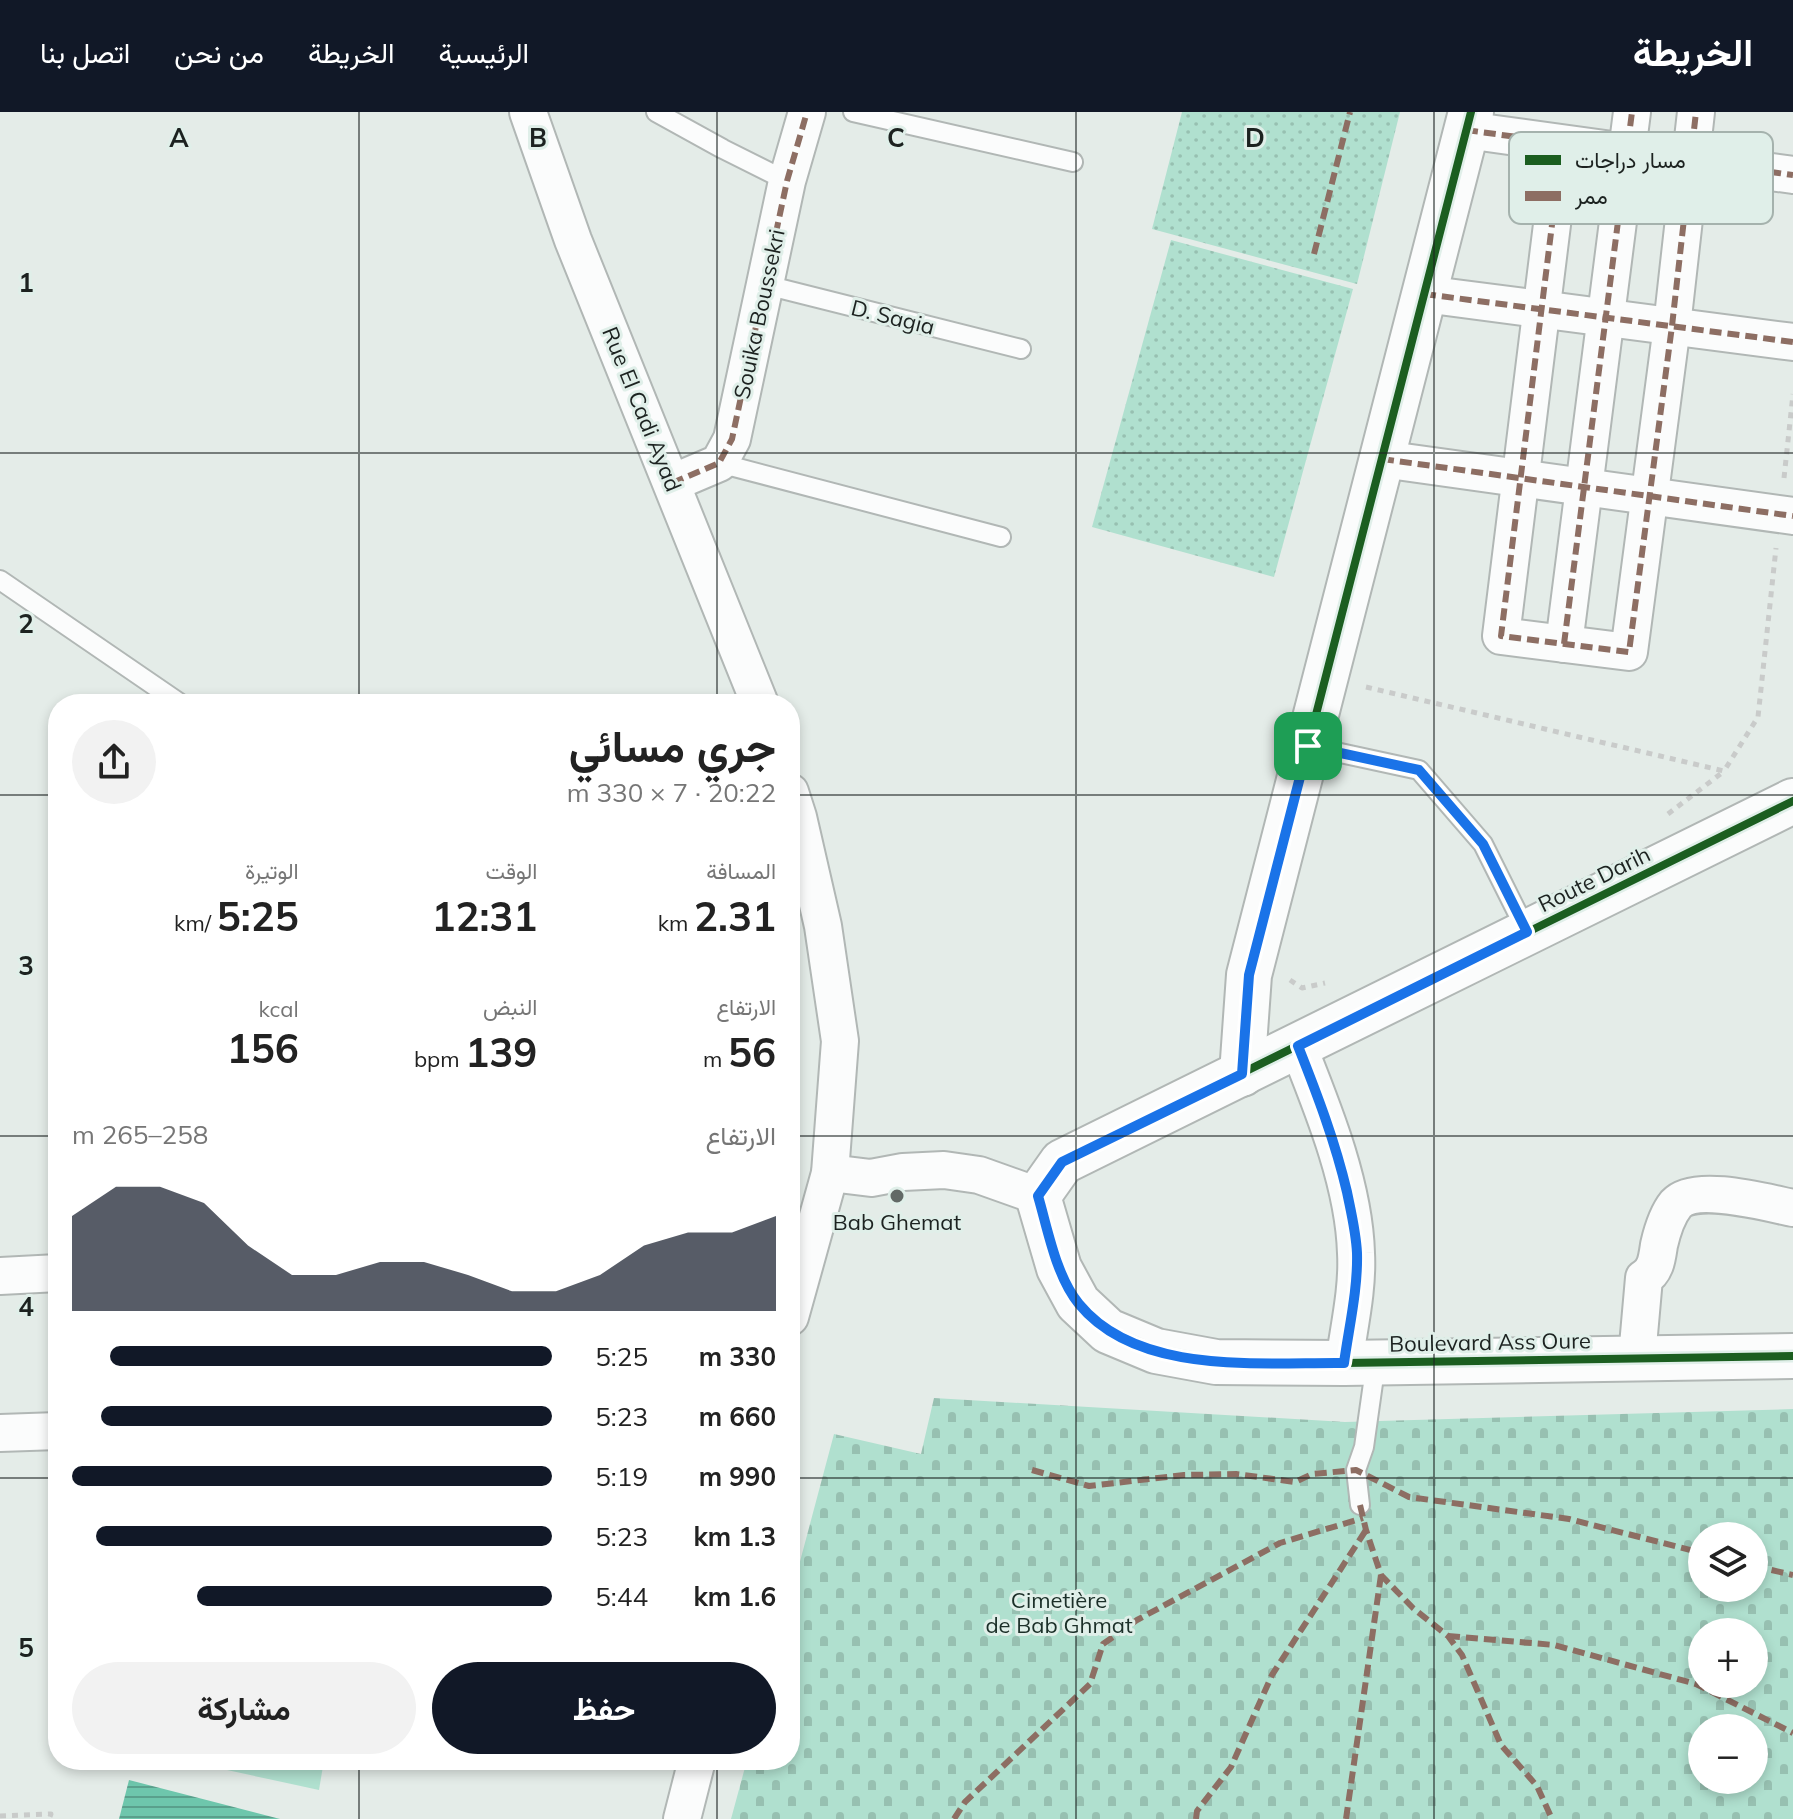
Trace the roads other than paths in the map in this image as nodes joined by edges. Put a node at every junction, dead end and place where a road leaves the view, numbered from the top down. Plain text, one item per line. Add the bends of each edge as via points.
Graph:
1 (528, 112) edge
2 (656, 112) edge
3 (807, 112) edge
4 (853, 112) edge
5 (1632, 112) edge
6 (1696, 112) edge
7 (1469, 121) edge
8 (1513, 132) edge
9 (1630, 132) edge
10 (1694, 132) edge
11 (1073, 162) dead end
12 (1773, 172) edge
13 (1793, 175) edge
14 (787, 181) junction
15 (1552, 224) edge
16 (1619, 224) edge
17 (1683, 224) edge
18 (766, 285) junction
19 (1424, 294) junction
20 (1542, 310) junction
21 (1607, 318) junction
22 (1672, 326) junction
23 (1793, 342) edge
24 (1021, 349) dead end
25 (1382, 459) junction
26 (719, 463) junction
27 (1522, 479) junction
28 (672, 483) junction
29 (1584, 488) junction
30 (1649, 497) junction
31 (1793, 516) edge
32 (1001, 537) dead end
33 (0, 580) edge
34 (1564, 644) junction
35 (166, 694) edge
36 (756, 694) edge
37 (1326, 750) junction
38 (1793, 801) edge
39 (800, 826) edge
40 (1527, 932) junction
41 (1298, 1046) junction
42 (1242, 1074) junction
43 (830, 1173) junction
44 (1038, 1196) junction
45 (1793, 1208) edge
46 (48, 1274) edge
47 (0, 1276) edge
48 (800, 1281) edge
49 (1793, 1356) edge
50 (1637, 1357) junction
51 (1360, 1362) junction
52 (48, 1431) edge
53 (0, 1433) edge
54 (1360, 1505) dead end
55 (694, 1770) edge
56 (682, 1819) edge

1 - 28 street, Rue El Cadi Ayad via 573,240
2 - 14 lane
3 - 14 street, Souika Boussekri
4 - 11 lane
5 - 9 street
6 - 10 street
7 - 8 street
7 - 19 street
12 - 13 street
14 - 18 street, Souika Boussekri
15 - 20 street
16 - 21 street
17 - 22 street
18 - 24 lane, D. Sagia
18 - 26 street, Souika Boussekri via 732,439
19 - 20 street
19 - 25 street
20 - 21 street
20 - 27 street
21 - 22 street
21 - 29 street
22 - 23 street
22 - 30 street
25 - 27 street
25 - 37 street
26 - 28 street
26 - 32 lane
27 - 29 street
27 - 34 street via 1501,636
28 - 36 street, Rue El Cadi Ayad
29 - 30 street
29 - 34 street
30 - 31 street
30 - 34 street via 1629,652
33 - 35 lane
37 - 40 lane via 1419,770 1483,844
37 - 42 street via 1249,975
38 - 40 street, Route Darih
39 - 43 street via 823,926 840,1041
40 - 41 street, Route Darih
41 - 42 street, Route Darih
41 - 51 street via 1326,1116 1352,1218
42 - 44 street, Route Darih via 1062,1162
43 - 44 street via 871,1178 897,1196 939,1193 979,1175
43 - 48 street
44 - 51 street, Boulevard Ass Oure via 1059,1268 1078,1303 1108,1331 1156,1351 1216,1362
45 - 50 street via 1713,1195 1677,1203 1655,1265 1644,1278
46 - 47 street
49 - 50 street, Boulevard Ass Oure
50 - 51 street, Boulevard Ass Oure
51 - 54 lane
52 - 53 street
55 - 56 street

